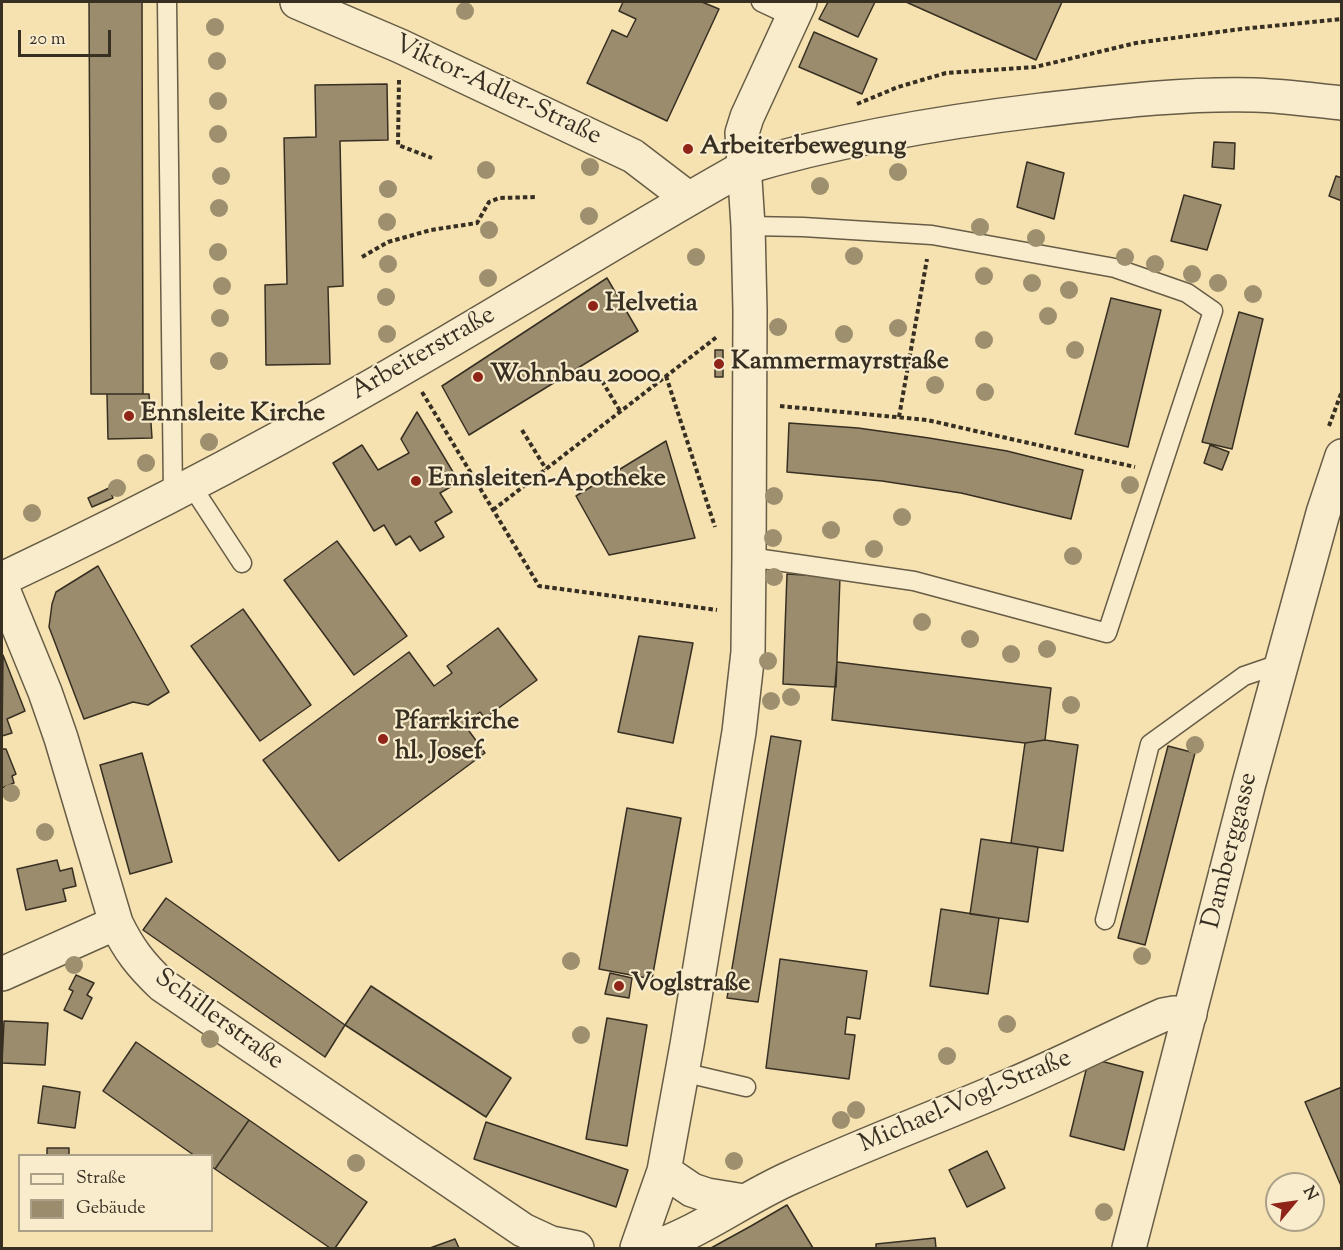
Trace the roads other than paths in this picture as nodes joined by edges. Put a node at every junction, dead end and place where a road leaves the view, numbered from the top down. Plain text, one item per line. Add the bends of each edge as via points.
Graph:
1 (167, 2) edge
2 (297, 2) edge
3 (761, 2) edge
4 (796, 9) edge
5 (1341, 103) edge
6 (743, 168) junction
7 (688, 198) junction
8 (748, 226) junction
9 (1341, 456) edge
10 (182, 489) junction
11 (749, 557) junction
12 (242, 563) dead end
13 (2, 579) edge
14 (2, 587) edge
15 (1282, 663) junction
16 (1105, 920) dead end
17 (116, 923) junction
18 (2, 974) edge
19 (1190, 1014) junction
20 (682, 1072) junction
21 (746, 1087) dead end
22 (664, 1171) junction
23 (744, 1201) junction
24 (560, 1247) edge
25 (638, 1248) edge
26 (652, 1248) edge
27 (1129, 1248) edge

1 - 10 lane
2 - 7 street, Viktor-Adler-Straße via 633,156
3 - 4 lane
4 - 6 street via 747,117 742,133
5 - 6 street, Arbeiterstraße via 1256,95 1102,103 902,131
6 - 7 street, Arbeiterstraße
6 - 8 street
7 - 10 street, Arbeiterstraße via 407,365
8 - 11 street
8 - 11 lane via 932,235 1115,268 1187,293 1213,311 1107,633 914,580
9 - 15 street, Damberggasse
10 - 12 lane
10 - 13 street, Arbeiterstraße
11 - 20 street via 748,652 739,732
14 - 17 street, Schillerstraße via 61,738
15 - 16 lane via 1244,676 1150,744
15 - 19 street, Damberggasse
17 - 18 street
17 - 24 street, Schillerstraße via 128,948 162,985 523,1230
19 - 23 street, Michael-Vogl-Straße via 1162,1015 1077,1057 831,1160
19 - 27 street, Damberggasse
20 - 21 lane
20 - 22 street
22 - 23 street via 707,1196
22 - 25 street
23 - 26 street, Michael-Vogl-Straße via 678,1239

